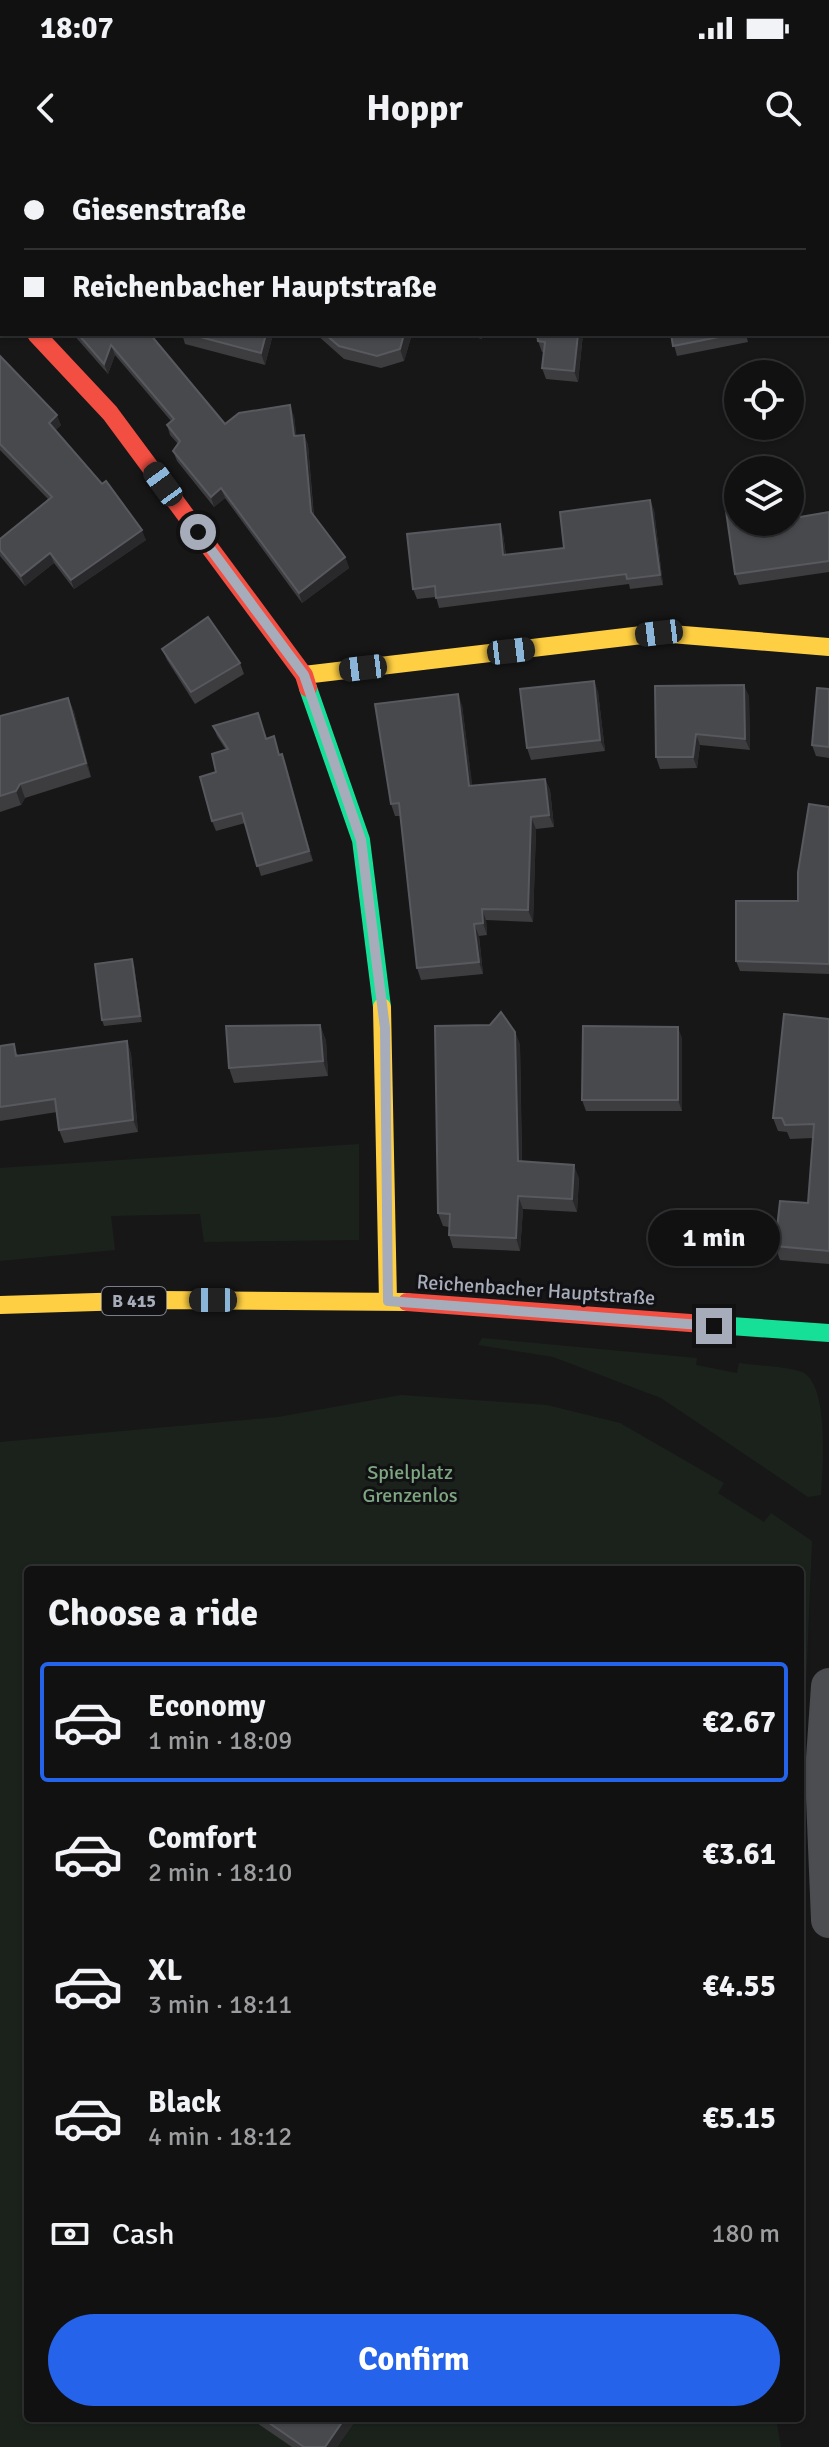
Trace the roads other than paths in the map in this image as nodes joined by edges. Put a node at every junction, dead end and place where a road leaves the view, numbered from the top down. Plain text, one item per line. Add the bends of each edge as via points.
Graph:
1 (38, 336) edge
2 (829, 647) edge
3 (304, 675) junction
4 (388, 1301) junction
5 (0, 1305) edge
6 (829, 1333) edge
7 (829, 1686) edge
8 (829, 1920) edge

1 - 3 street via 110,413
2 - 3 street via 659,633
3 - 4 street via 361,840 385,1028
4 - 5 street, Reichenbacher Hauptstraße / B 415
4 - 6 street, Reichenbacher Hauptstraße / B 415
7 - 8 street via 823,1773

